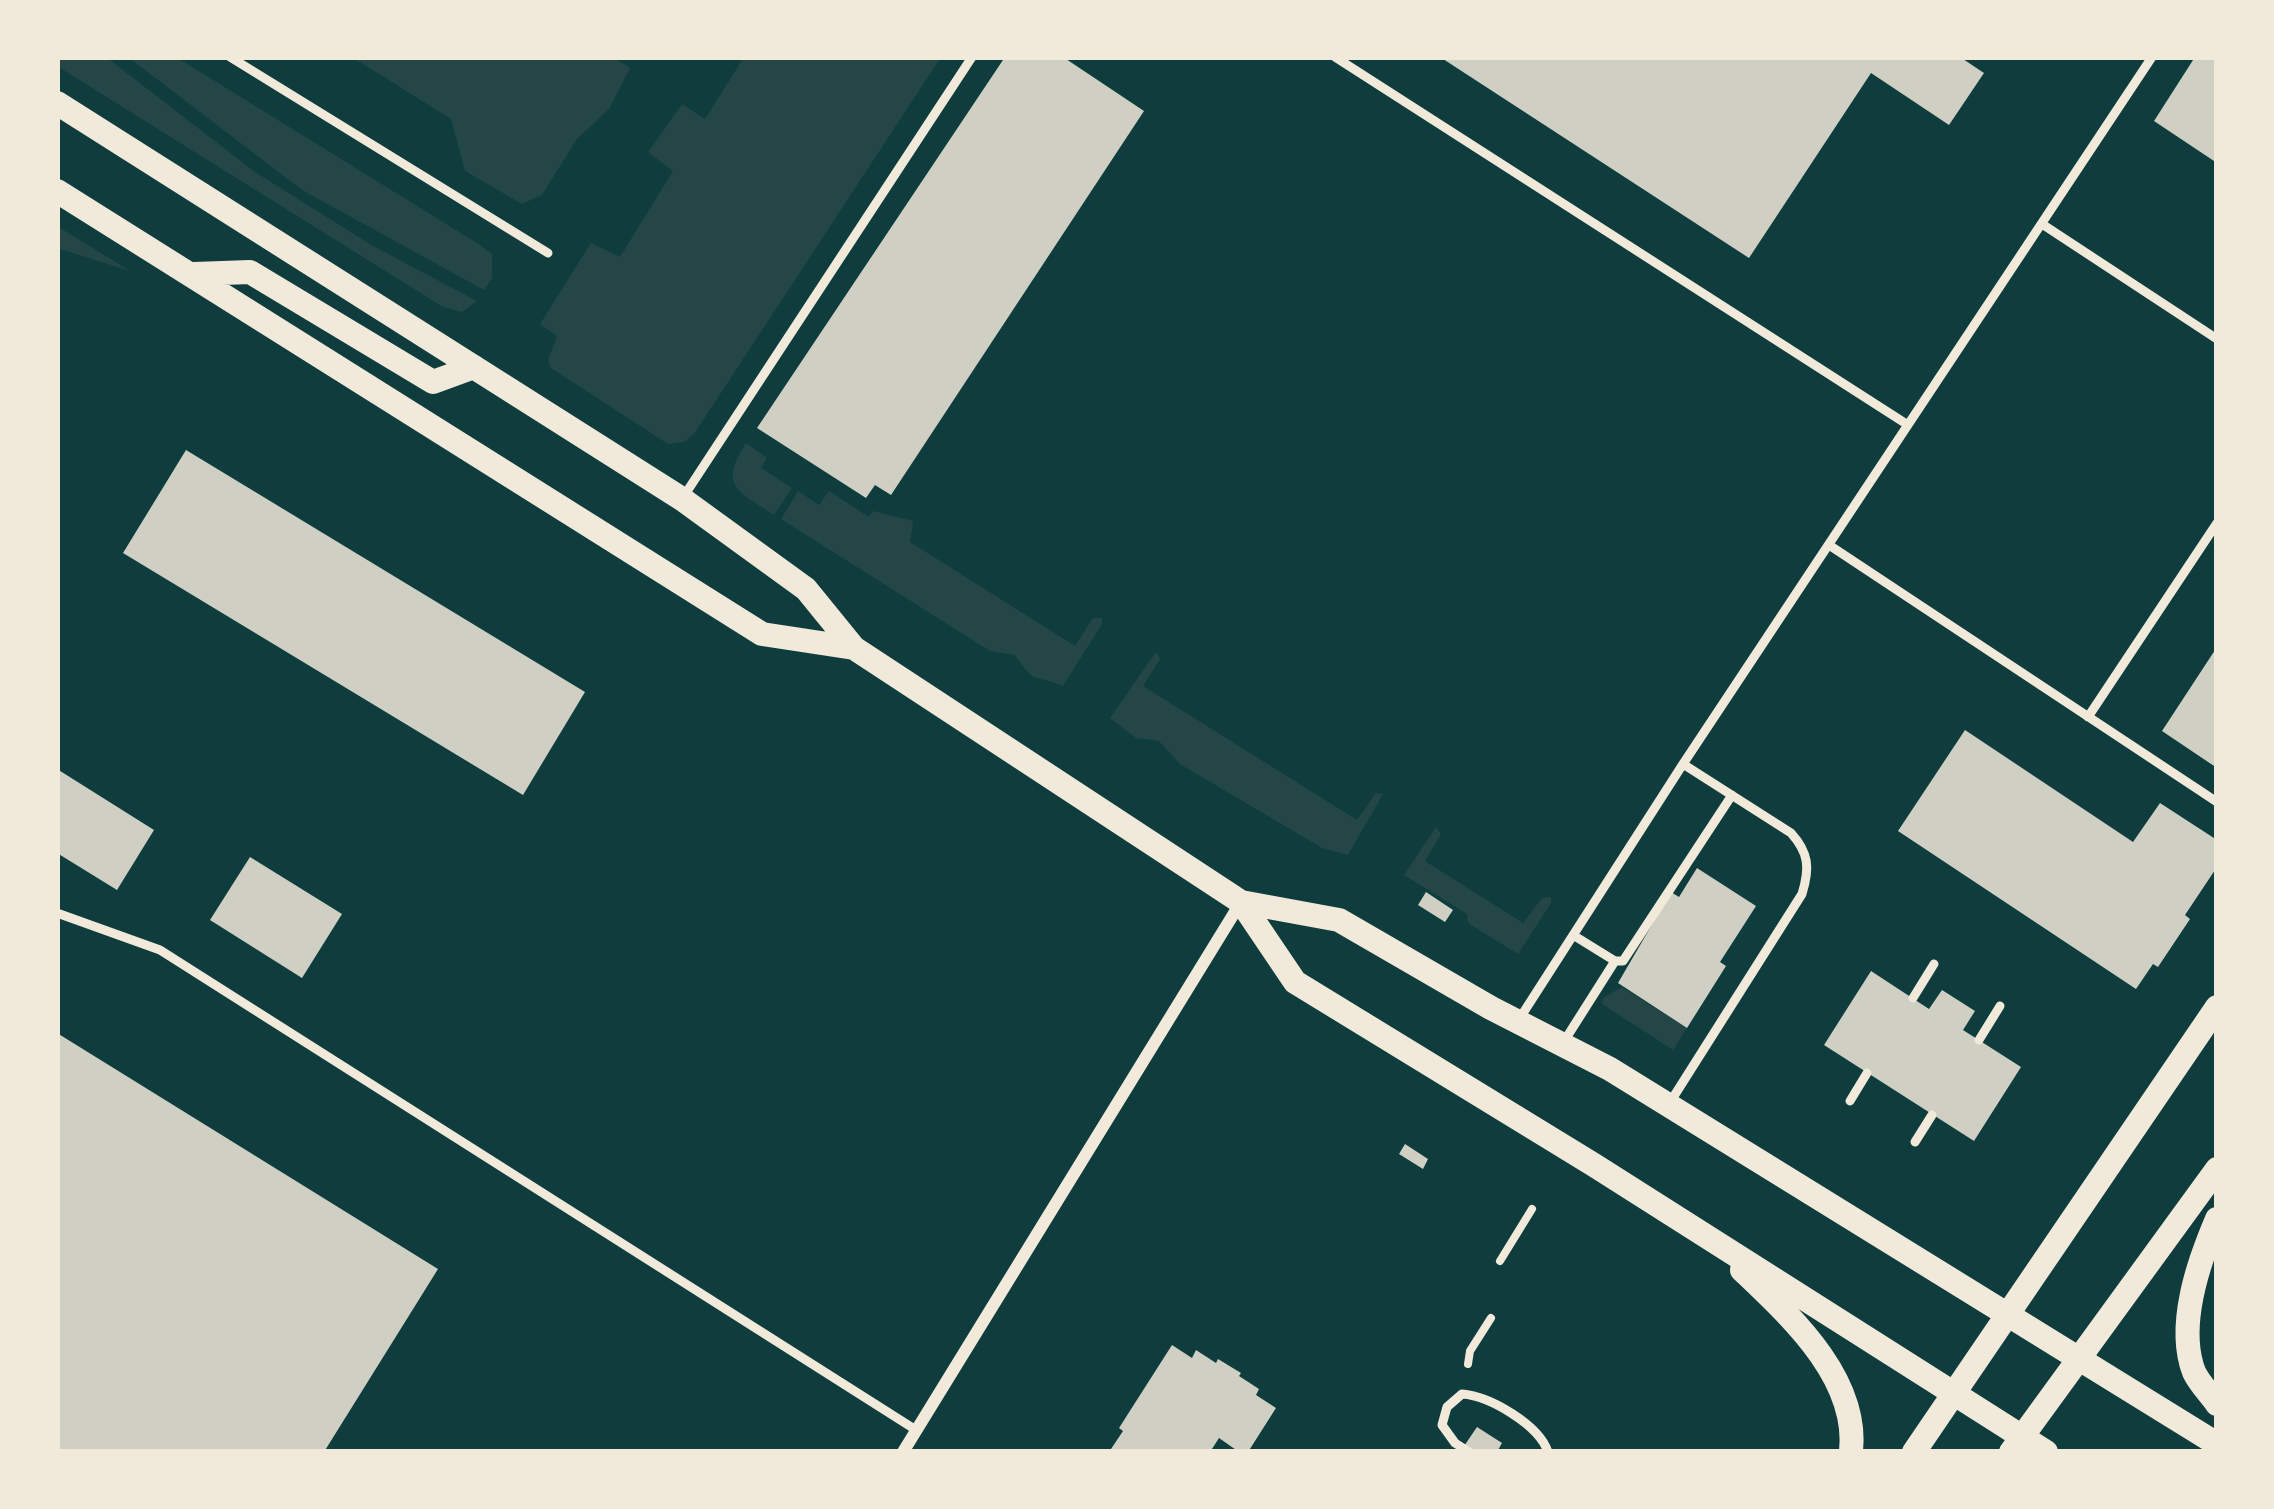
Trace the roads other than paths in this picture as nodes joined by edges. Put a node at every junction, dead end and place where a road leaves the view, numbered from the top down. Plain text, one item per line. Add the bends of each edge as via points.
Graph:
1 (230, 57) edge
2 (972, 57) edge
3 (1335, 57) edge
4 (2152, 57) edge
5 (57, 103) edge
6 (57, 191) edge
7 (2042, 224) junction
8 (548, 253) dead end
9 (194, 274) junction
10 (2217, 339) edge
11 (474, 367) junction
12 (1908, 425) junction
13 (682, 499) junction
14 (2217, 523) edge
15 (1829, 545) junction
16 (854, 648) junction
17 (2087, 717) junction
18 (1683, 764) junction
19 (1732, 795) junction
20 (2217, 802) edge
21 (1241, 902) junction
22 (57, 914) edge
23 (1573, 935) junction
24 (1615, 962) junction
25 (1934, 964) dead end
26 (1913, 998) dead end
27 (2000, 1006) dead end
28 (2217, 1007) edge
29 (1518, 1021) junction
30 (1979, 1040) dead end
31 (1562, 1044) junction
32 (1867, 1073) dead end
33 (1850, 1101) dead end
34 (1669, 1104) junction
35 (1932, 1115) dead end
36 (1915, 1142) dead end
37 (2217, 1169) edge
38 (2217, 1219) edge
39 (1695, 1229) junction
40 (2007, 1312) junction
41 (2079, 1358) junction
42 (1953, 1393) junction
43 (2217, 1404) edge
44 (916, 1430) junction
45 (2016, 1444) edge
46 (2217, 1444) edge
47 (903, 1452) edge
48 (1469, 1452) edge
49 (1548, 1452) edge
50 (1851, 1452) edge
51 (1914, 1452) edge
52 (2046, 1452) edge

1 - 8 lane
2 - 13 lane
3 - 12 lane
4 - 7 lane
5 - 11 main road
6 - 9 main road
7 - 10 lane
7 - 12 lane
9 - 11 main road via 250,272 433,382
9 - 16 main road via 762,634
11 - 13 main road
12 - 15 lane
13 - 16 main road via 806,589
14 - 17 lane
15 - 17 lane
15 - 18 lane
16 - 21 main road
17 - 20 lane
18 - 19 lane
18 - 23 lane
19 - 24 lane via 1628,957
19 - 34 lane via 1803,846 1807,877
21 - 29 main road via 1339,920
21 - 39 main road via 1295,982
21 - 44 street
22 - 44 lane via 160,950
23 - 24 lane
23 - 29 lane
24 - 31 lane
25 - 26 lane
27 - 30 lane
28 - 40 main road
29 - 31 main road
31 - 34 main road
32 - 33 lane
34 - 40 main road
35 - 36 lane
37 - 41 main road
38 - 43 main road via 2197,1267 2189,1342 2194,1373
39 - 42 main road
39 - 50 main road via 1831,1369 1849,1410
40 - 41 main road
40 - 42 main road
41 - 45 main road
41 - 46 main road
42 - 45 main road
42 - 51 main road
44 - 47 street
45 - 52 main road
48 - 49 lane via 1442,1426 1462,1394 1534,1430

